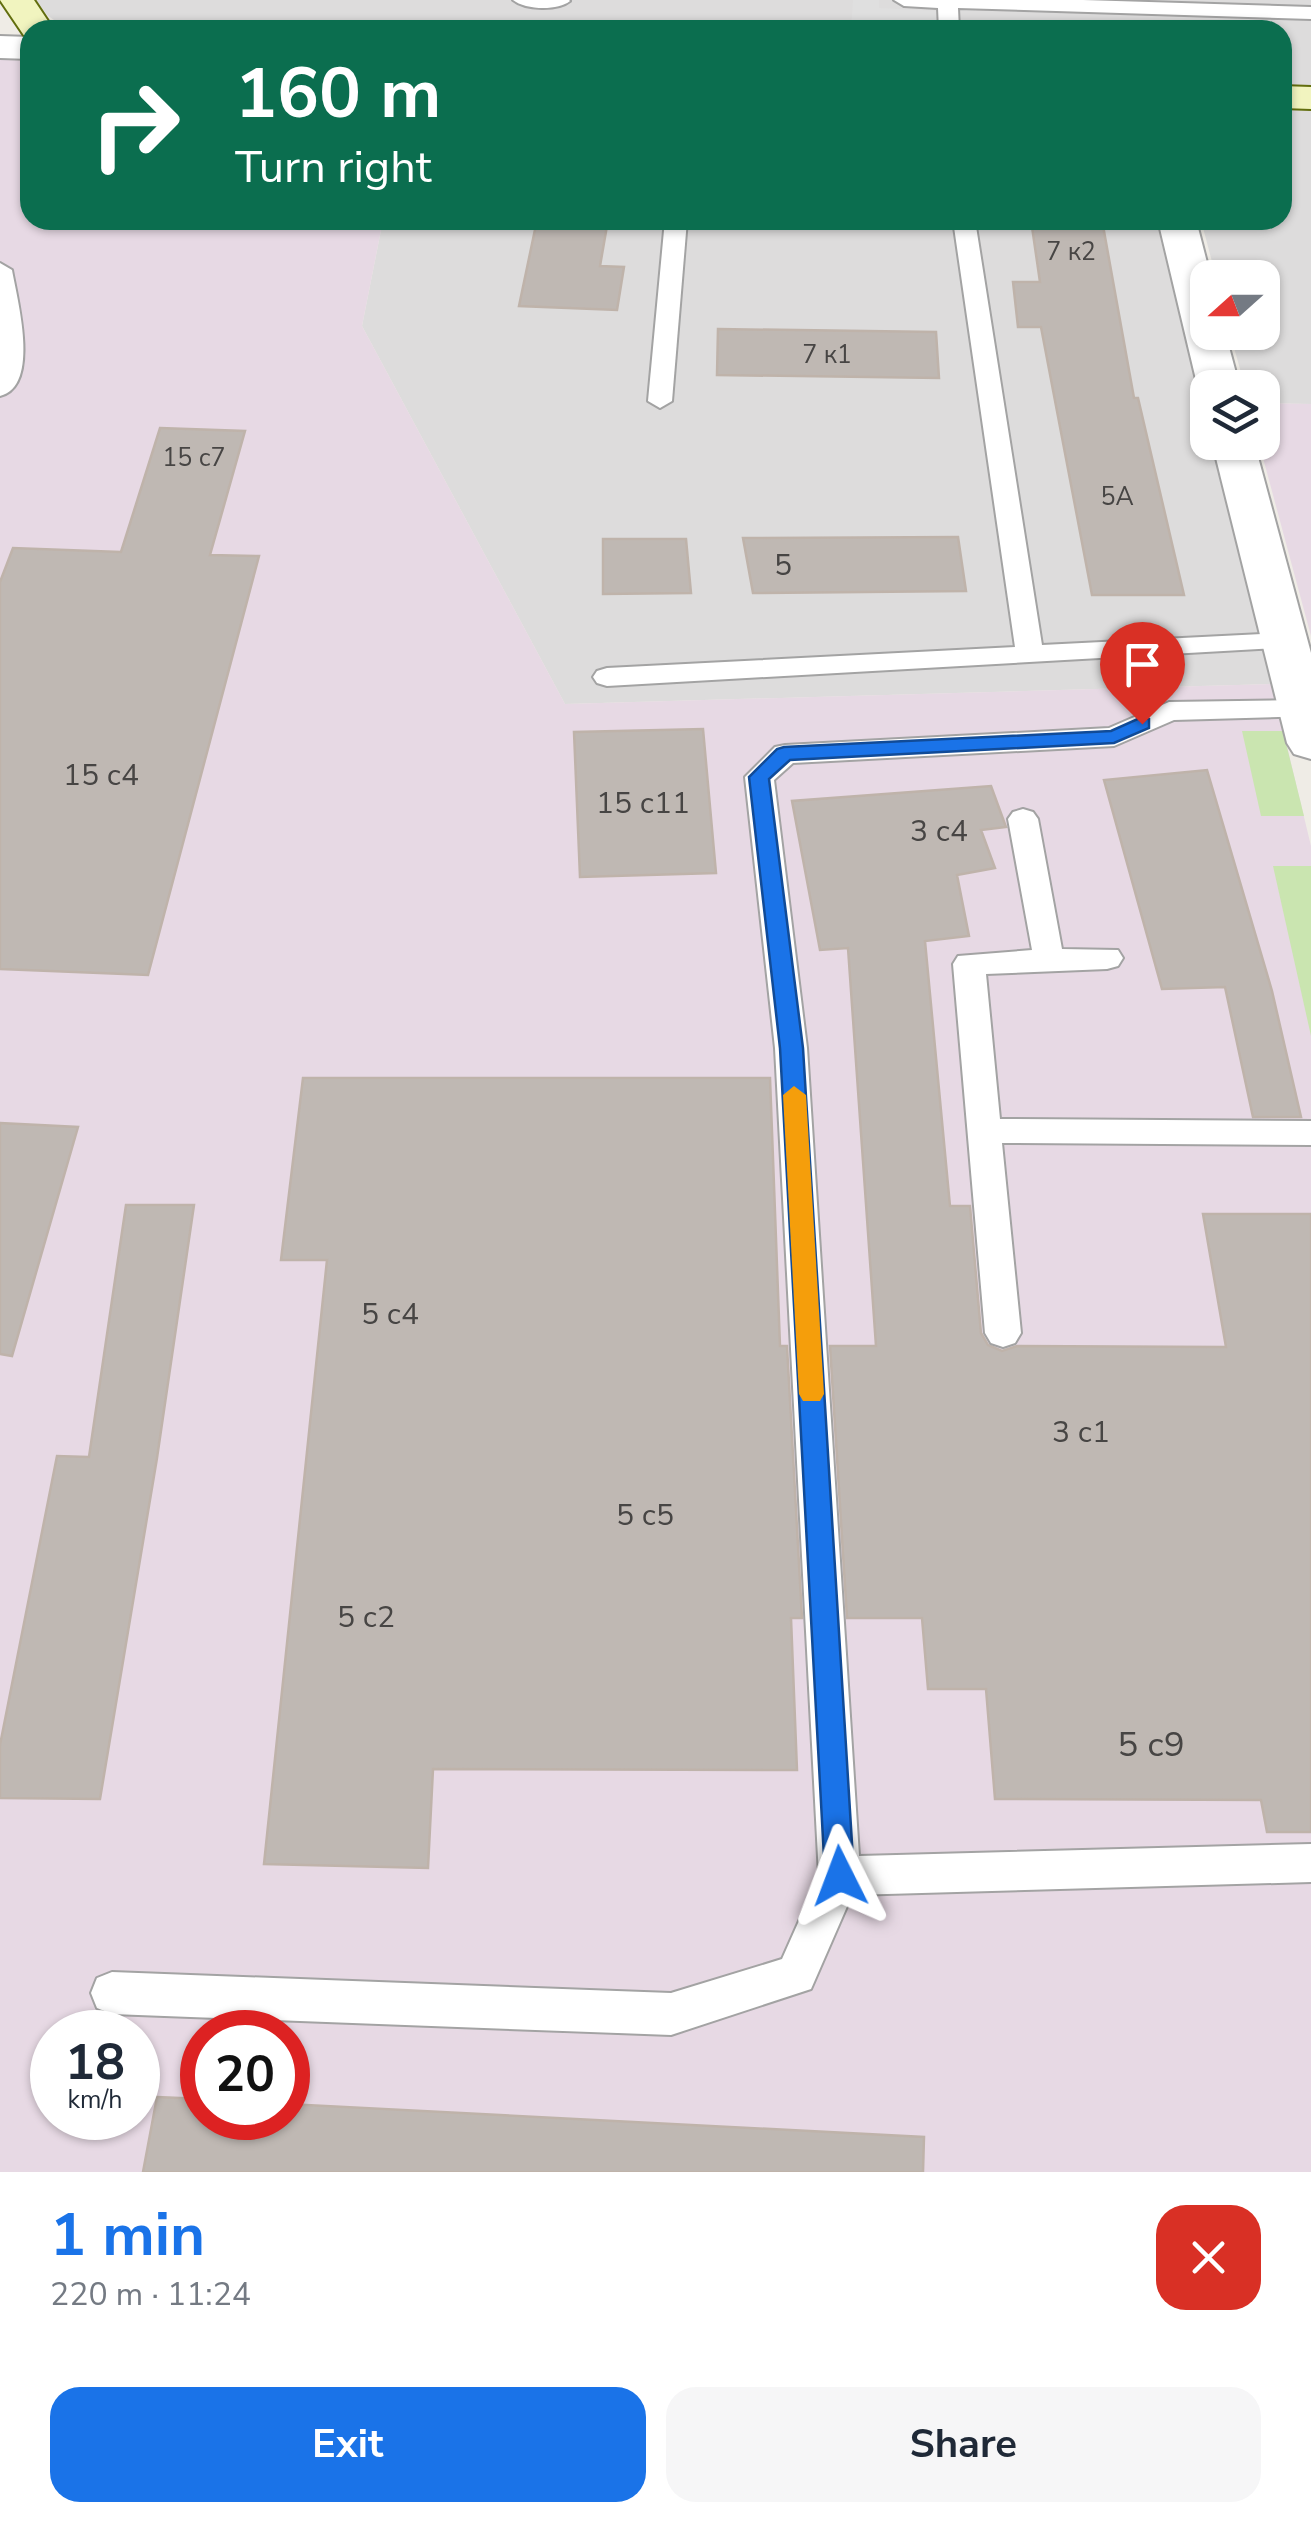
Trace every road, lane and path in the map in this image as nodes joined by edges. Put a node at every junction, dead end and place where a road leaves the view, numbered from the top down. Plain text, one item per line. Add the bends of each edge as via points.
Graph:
1 (523, 0) edge
2 (904, 0) edge
3 (560, 1) edge
4 (948, 2) edge
5 (1311, 12) edge
6 (675, 230) edge
7 (966, 230) edge
8 (1180, 230) edge
9 (0, 270) edge
10 (1215, 370) edge
11 (0, 390) edge
12 (660, 401) dead end
13 (1239, 460) edge
14 (1284, 641) junction
15 (1030, 654) junction
16 (607, 676) dead end
17 (1307, 726) edge
18 (1024, 819) dead end
19 (1107, 958) dead end
20 (1048, 960) junction
21 (982, 1131) junction
22 (1311, 1133) edge
23 (1003, 1333) dead end
24 (1311, 1862) edge
25 (840, 1876) junction
26 (112, 1993) dead end

1 - 3 lane
2 - 4 lane
4 - 5 lane
6 - 12 lane
7 - 15 lane
8 - 10 street
9 - 11 lane via 14,354
13 - 14 street
14 - 15 lane
14 - 17 street
15 - 16 lane
17 - 25 lane via 1169,711 1114,737 784,754 759,777 792,1048
18 - 20 lane
19 - 20 lane
20 - 21 lane via 969,964
21 - 22 lane
21 - 23 lane
24 - 25 lane
25 - 26 lane via 796,1975 671,2014

